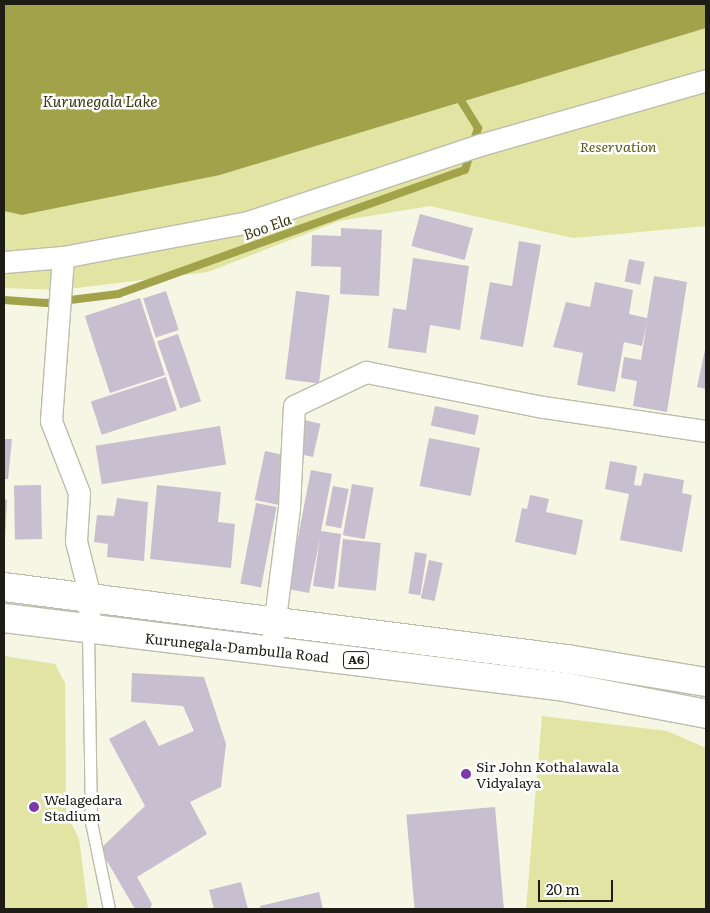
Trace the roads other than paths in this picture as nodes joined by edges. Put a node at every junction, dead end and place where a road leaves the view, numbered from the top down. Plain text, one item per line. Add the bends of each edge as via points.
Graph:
1 (706, 80) edge
2 (63, 257) junction
3 (4, 262) edge
4 (706, 431) edge
5 (4, 587) edge
6 (90, 597) junction
7 (4, 618) edge
8 (88, 631) junction
9 (272, 637) junction
10 (706, 682) edge
11 (704, 713) edge
12 (109, 909) edge

1 - 2 street via 471,149 248,222
2 - 3 street
2 - 6 street via 51,421 80,493 76,542
4 - 9 street via 543,408 366,372 294,406 289,507
5 - 6 highway, Kurunegala-Dambulla Road / A6
6 - 8 street
6 - 9 highway, Kurunegala-Dambulla Road / A6
7 - 8 highway, Kurunegala-Dambulla Road / A6
8 - 9 highway, Kurunegala-Dambulla Road / A6
8 - 12 lane via 91,822
9 - 10 highway, Kurunegala-Dambulla Road / A6 via 567,659
9 - 11 highway, Kurunegala-Dambulla Road / A6
10 - 11 street

